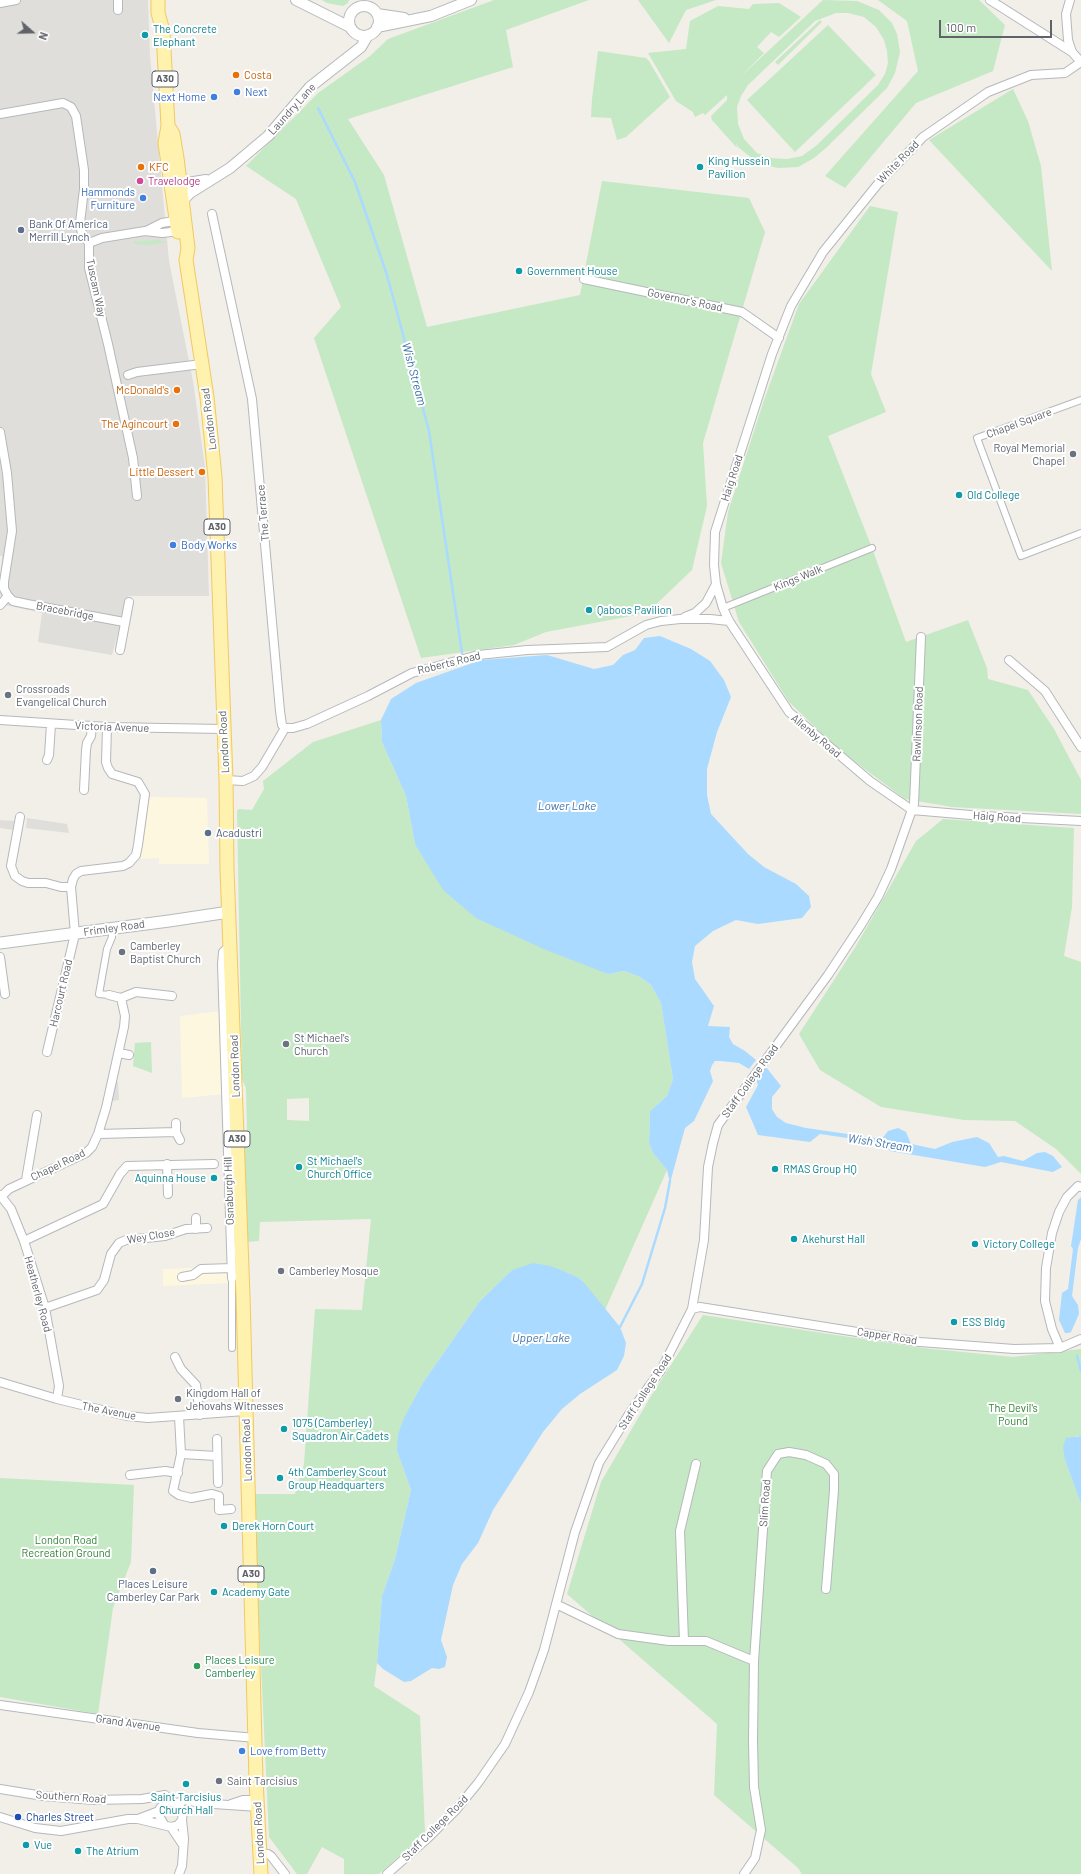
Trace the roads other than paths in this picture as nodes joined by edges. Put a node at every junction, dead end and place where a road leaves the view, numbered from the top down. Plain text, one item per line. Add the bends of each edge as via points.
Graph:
1 (16, 0) edge
2 (118, 0) edge
3 (158, 0) edge
4 (166, 0) edge
5 (296, 0) edge
6 (470, 0) edge
7 (990, 0) edge
8 (1070, 0) edge
9 (0, 3) edge
10 (307, 5) junction
11 (118, 10) dead end
12 (377, 14) junction
13 (350, 15) junction
14 (410, 19) junction
15 (350, 27) junction
16 (377, 27) junction
17 (163, 32) junction
18 (368, 35) junction
19 (1072, 52) junction
20 (1081, 62) edge
21 (0, 114) edge
22 (212, 179) junction
23 (175, 185) junction
24 (183, 206) junction
25 (212, 214) dead end
26 (181, 226) junction
27 (89, 243) junction
28 (584, 279) dead end
29 (779, 338) junction
30 (202, 364) junction
31 (128, 375) dead end
32 (1081, 400) edge
33 (0, 432) edge
34 (137, 496) dead end
35 (1081, 533) edge
36 (872, 548) dead end
37 (716, 584) junction
38 (8, 596) junction
39 (129, 602) dead end
40 (0, 605) edge
41 (723, 608) junction
42 (680, 619) junction
43 (729, 621) junction
44 (124, 622) junction
45 (921, 637) dead end
46 (120, 650) dead end
47 (1009, 660) dead end
48 (0, 720) edge
49 (51, 724) junction
50 (92, 726) junction
51 (107, 727) junction
52 (285, 728) junction
53 (223, 729) junction
54 (1081, 747) edge
55 (47, 760) dead end
56 (226, 780) junction
57 (84, 790) dead end
58 (912, 810) junction
59 (20, 817) dead end
60 (1081, 821) edge
61 (71, 887) junction
62 (229, 912) junction
63 (112, 928) junction
64 (75, 934) junction
65 (0, 943) edge
66 (0, 957) edge
67 (5, 994) dead end
68 (109, 995) joint
69 (172, 996) dead end
70 (121, 998) junction
71 (47, 1052) dead end
72 (119, 1053) junction
73 (129, 1055) dead end
74 (36, 1115) dead end
75 (176, 1123) dead end
76 (98, 1134) junction
77 (167, 1164) junction
78 (214, 1164) dead end
79 (26, 1180) junction
80 (1081, 1187) edge
81 (168, 1194) dead end
82 (1, 1195) edge
83 (196, 1218) dead end
84 (206, 1228) dead end
85 (196, 1229) junction
86 (24, 1240) junction
87 (234, 1272) junction
88 (182, 1277) dead end
89 (45, 1308) junction
90 (692, 1309) junction
91 (1081, 1338) edge
92 (232, 1348) dead end
93 (1060, 1348) junction
94 (175, 1357) dead end
95 (0, 1382) edge
96 (58, 1399) junction
97 (246, 1411) junction
98 (200, 1415) junction
99 (179, 1416) junction
100 (217, 1439) dead end
101 (181, 1454) junction
102 (217, 1456) junction
103 (696, 1464) dead end
104 (178, 1473) junction
105 (130, 1475) dead end
106 (218, 1483) dead end
107 (231, 1509) dead end
108 (826, 1589) dead end
109 (556, 1604) junction
110 (684, 1641) junction
111 (754, 1661) junction
112 (0, 1705) edge
113 (256, 1738) junction
114 (0, 1790) edge
115 (165, 1795) dead end
116 (176, 1803) junction
117 (198, 1803) junction
118 (257, 1803) junction
119 (159, 1811) junction
120 (183, 1817) junction
121 (0, 1818) edge
122 (138, 1819) junction
123 (167, 1826) junction
124 (183, 1845) junction
125 (260, 1854) junction
126 (179, 1874) edge
127 (261, 1874) edge
128 (285, 1874) edge
129 (387, 1874) edge
130 (744, 1874) edge

1 - 9 street
2 - 11 street
3 - 17 main road, London Road / A30 via 158,13
4 - 17 main road, London Road / A30
5 - 10 street
6 - 14 street via 431,16
7 - 19 street
8 - 19 street via 1066,24
10 - 13 street via 335,14
10 - 15 street
12 - 13 street via 371,8 363,6 355,9
12 - 14 street
12 - 16 street
13 - 15 street
14 - 16 street
15 - 18 street via 358,34
16 - 18 street
17 - 23 main road, London Road / A30 via 168,126 166,143
18 - 22 street, Laundry Lane via 361,47 310,87 268,136 246,156
19 - 20 street
20 - 29 street, White Road via 1065,73 1031,75 988,92 923,137 877,185 823,252 791,306
21 - 27 street, Tuscam Way via 63,103 71,107 76,116 84,170 80,223 82,234
22 - 23 street, Laundry Lane
22 - 24 street, Laundry Lane via 190,192 184,198
23 - 24 main road, London Road / A30
23 - 26 main road, London Road / A30
24 - 26 main road, London Road / A30
25 - 52 street, The Terrace via 252,398 280,711 282,725
26 - 27 street via 162,223 146,231 102,238
26 - 30 main road, London Road / A30 via 181,251 186,260
27 - 34 street, Tuscam Way via 89,268 133,458
28 - 29 street, Governor's Road via 742,312
29 - 37 street, Haig Road via 715,532
30 - 31 street
30 - 53 main road, London Road / A30 via 212,430 215,477
32 - 35 street, Chapel Square via 977,438 1021,556
33 - 38 street via 11,510 12,531 4,582
36 - 41 street, Kings Walk
37 - 41 street, Haig Road
37 - 42 street via 706,602 695,613
38 - 40 street
38 - 44 street, Bracebridge via 13,601
39 - 44 street
41 - 43 street, Haig Road
42 - 43 street
42 - 52 street, Roberts Road via 646,625 607,647 535,649 478,655 412,673 307,724
43 - 58 street, Allenby Road via 789,712 870,781
44 - 46 street
45 - 58 street, Rawlinson Road
47 - 54 street via 1045,691
48 - 49 street, Victoria Avenue
49 - 50 street, Victoria Avenue
49 - 55 street
50 - 51 street, Victoria Avenue
50 - 57 street via 86,750
51 - 53 street, Victoria Avenue
51 - 61 street via 108,768 112,774 138,782 145,794 136,855 124,866 81,871 76,874
52 - 56 street via 262,768 254,776 243,781
53 - 56 main road, London Road / A30
56 - 62 main road, London Road / A30
58 - 60 street, Haig Road
58 - 90 street, Staff College Road via 878,897 828,975 718,1125 708,1167 704,1240
59 - 61 street via 11,866 15,876 28,883
61 - 64 street, Harcourt Road
62 - 63 main road, Frimley Road
62 - 87 main road, London Road / A30
63 - 64 main road, Frimley Road
63 - 68 street via 99,994
64 - 65 main road, Frimley Road
64 - 71 street, Harcourt Road
66 - 67 street
68 - 70 street
69 - 70 street via 136,992
70 - 72 street, Chapel Road via 125,1021
72 - 73 street
72 - 76 street, Chapel Road
74 - 79 street
75 - 76 street via 178,1136
76 - 79 street, Chapel Road via 86,1153
77 - 78 street
77 - 81 street
77 - 86 street via 127,1166 103,1204
79 - 82 street, Chapel Road
80 - 93 street via 1078,1186 1067,1197 1059,1212 1052,1232 1046,1268 1045,1301
82 - 86 street, Heatherley Road via 11,1209
83 - 85 street
84 - 85 street, Wey Close
85 - 89 street, Wey Close via 120,1243 111,1254 104,1280 97,1290
86 - 89 street, Heatherley Road
87 - 88 street via 201,1269 193,1275
87 - 92 street
87 - 97 main road, London Road / A30
89 - 96 street, Heatherley Road via 59,1386
90 - 93 street, Capper Road via 700,1307 920,1342 1014,1349
90 - 109 street, Staff College Road via 661,1370 629,1414 600,1462 575,1532
91 - 93 street, Capper Road
94 - 98 street via 181,1370 196,1385
95 - 96 street, The Avenue
96 - 99 street, The Avenue via 127,1416
97 - 98 street, The Avenue
97 - 113 main road, London Road / A30
98 - 99 street, The Avenue
99 - 101 street
100 - 102 street
101 - 102 street
101 - 104 street
102 - 106 street
103 - 110 street via 680,1531
104 - 105 street via 165,1471
104 - 107 street via 173,1491 191,1498 212,1494 219,1496 219,1510
108 - 111 street, Slim Road via 834,1474 826,1464 806,1455 789,1452 778,1454 767,1471
109 - 110 street via 618,1634 669,1642
109 - 129 street, Staff College Road via 544,1650 529,1692 505,1744 455,1811
110 - 111 street via 706,1641
111 - 130 street, Slim Road via 754,1787 761,1830 755,1858
112 - 113 street, Grand Avenue via 198,1733
113 - 118 main road, London Road / A30
114 - 115 street, Southern Road via 94,1800 142,1799
116 - 117 street via 187,1800
116 - 119 street via 166,1802
116 - 120 street via 182,1808
117 - 118 street via 230,1804 243,1800
117 - 120 street via 189,1807
118 - 125 main road, London Road / A30
119 - 122 street
119 - 123 street via 159,1819
120 - 123 street via 178,1825
120 - 124 street
121 - 122 street via 50,1833
122 - 123 street
123 - 124 street
124 - 126 street
125 - 127 main road, London Road / A30
125 - 128 street via 271,1856

